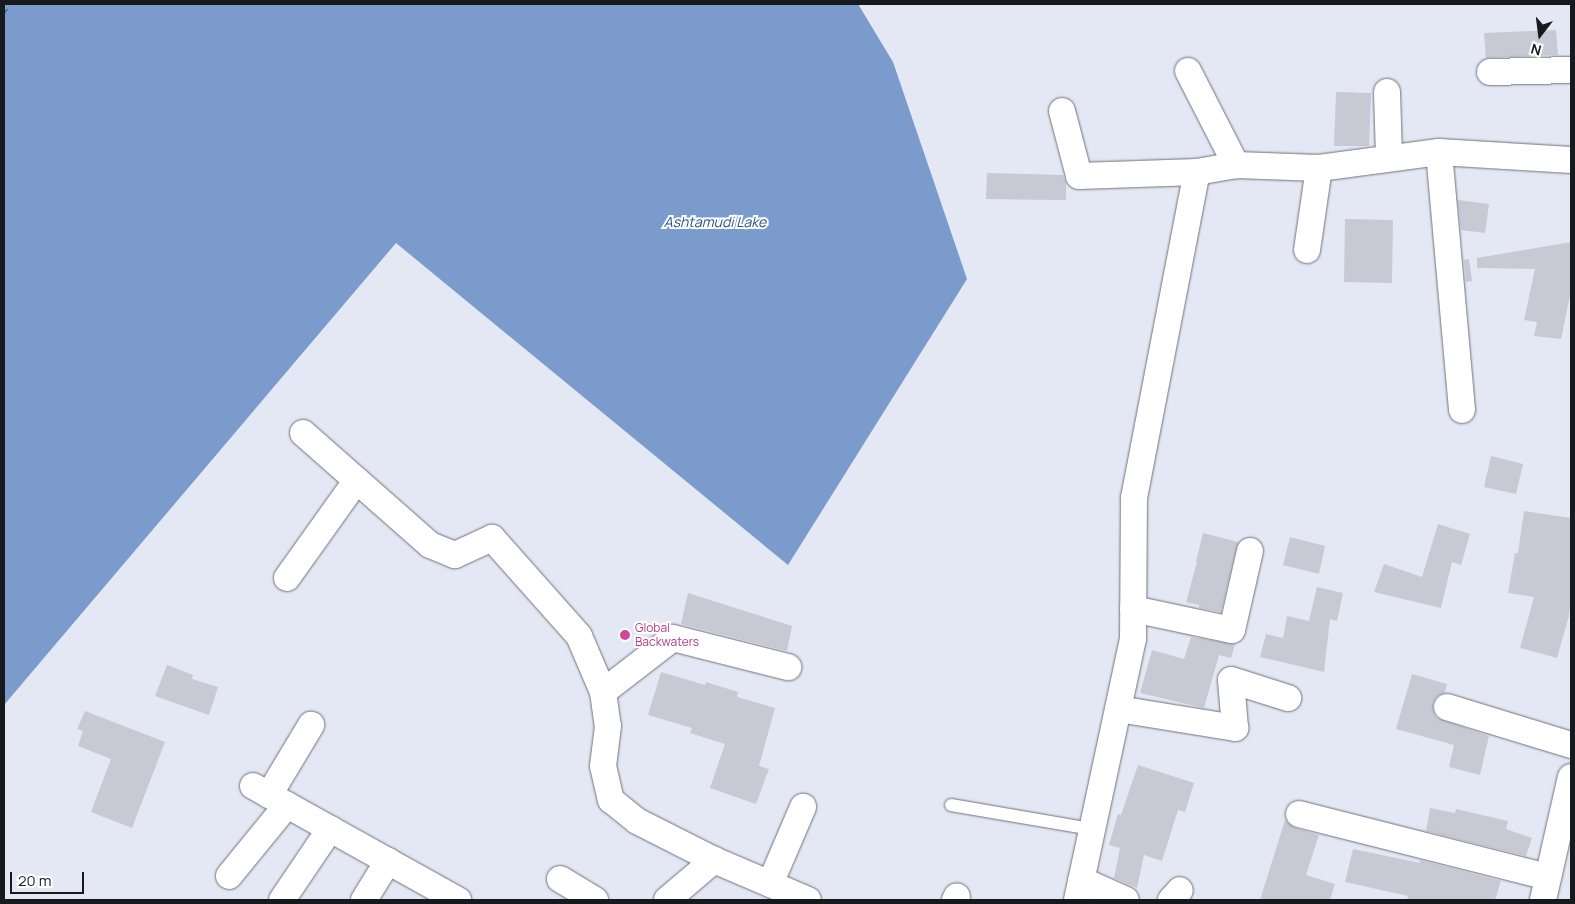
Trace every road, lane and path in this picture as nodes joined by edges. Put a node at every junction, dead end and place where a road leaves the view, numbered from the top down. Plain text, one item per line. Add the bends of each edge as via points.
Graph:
1 (1571, 70) edge
2 (1188, 72) dead end
3 (1490, 72) dead end
4 (1387, 92) dead end
5 (1062, 111) dead end
6 (1440, 152) junction
7 (1389, 157) junction
8 (1571, 160) edge
9 (1236, 165) junction
10 (1319, 168) junction
11 (1197, 172) junction
12 (1307, 250) dead end
13 (1462, 410) dead end
14 (303, 433) dead end
15 (357, 480) junction
16 (1250, 551) dead end
17 (287, 578) dead end
18 (1133, 609) junction
19 (788, 667) dead end
20 (604, 692) junction
21 (1288, 698) dead end
22 (1447, 707) dead end
23 (1118, 709) junction
24 (311, 725) dead end
25 (1571, 745) edge
26 (1571, 777) edge
27 (270, 795) junction
28 (951, 805) dead end
29 (803, 808) dead end
30 (1299, 814) dead end
31 (330, 829) junction
32 (1092, 829) junction
33 (714, 860) junction
34 (388, 861) junction
35 (229, 876) dead end
36 (560, 879) dead end
37 (770, 884) junction
38 (1546, 889) edge
39 (1079, 890) edge
40 (282, 900) edge
41 (364, 900) edge
42 (458, 900) edge
43 (596, 900) edge
44 (666, 900) edge
45 (808, 900) edge
46 (1126, 900) edge

1 - 3 street
2 - 9 street
4 - 7 street
5 - 11 street via 1079,176
6 - 7 street
6 - 8 street
6 - 13 street
7 - 10 street
9 - 10 street
9 - 11 street
10 - 12 street
11 - 18 street via 1134,498
14 - 15 street
15 - 17 street
15 - 20 street via 430,545 454,555 492,538 579,636
16 - 18 street via 1232,630
18 - 23 street via 1133,639
19 - 20 street via 673,638
20 - 33 street via 608,726 603,766 610,800 637,821
21 - 23 street via 1231,680 1235,728
22 - 25 street
23 - 32 street
24 - 27 street
26 - 38 street
27 - 31 street
27 - 35 street
28 - 32 lane
29 - 37 street
30 - 38 street
31 - 34 street
31 - 40 street
32 - 39 street
33 - 37 street
33 - 44 street
34 - 41 street
34 - 42 street
36 - 43 street
37 - 45 street
39 - 46 street

